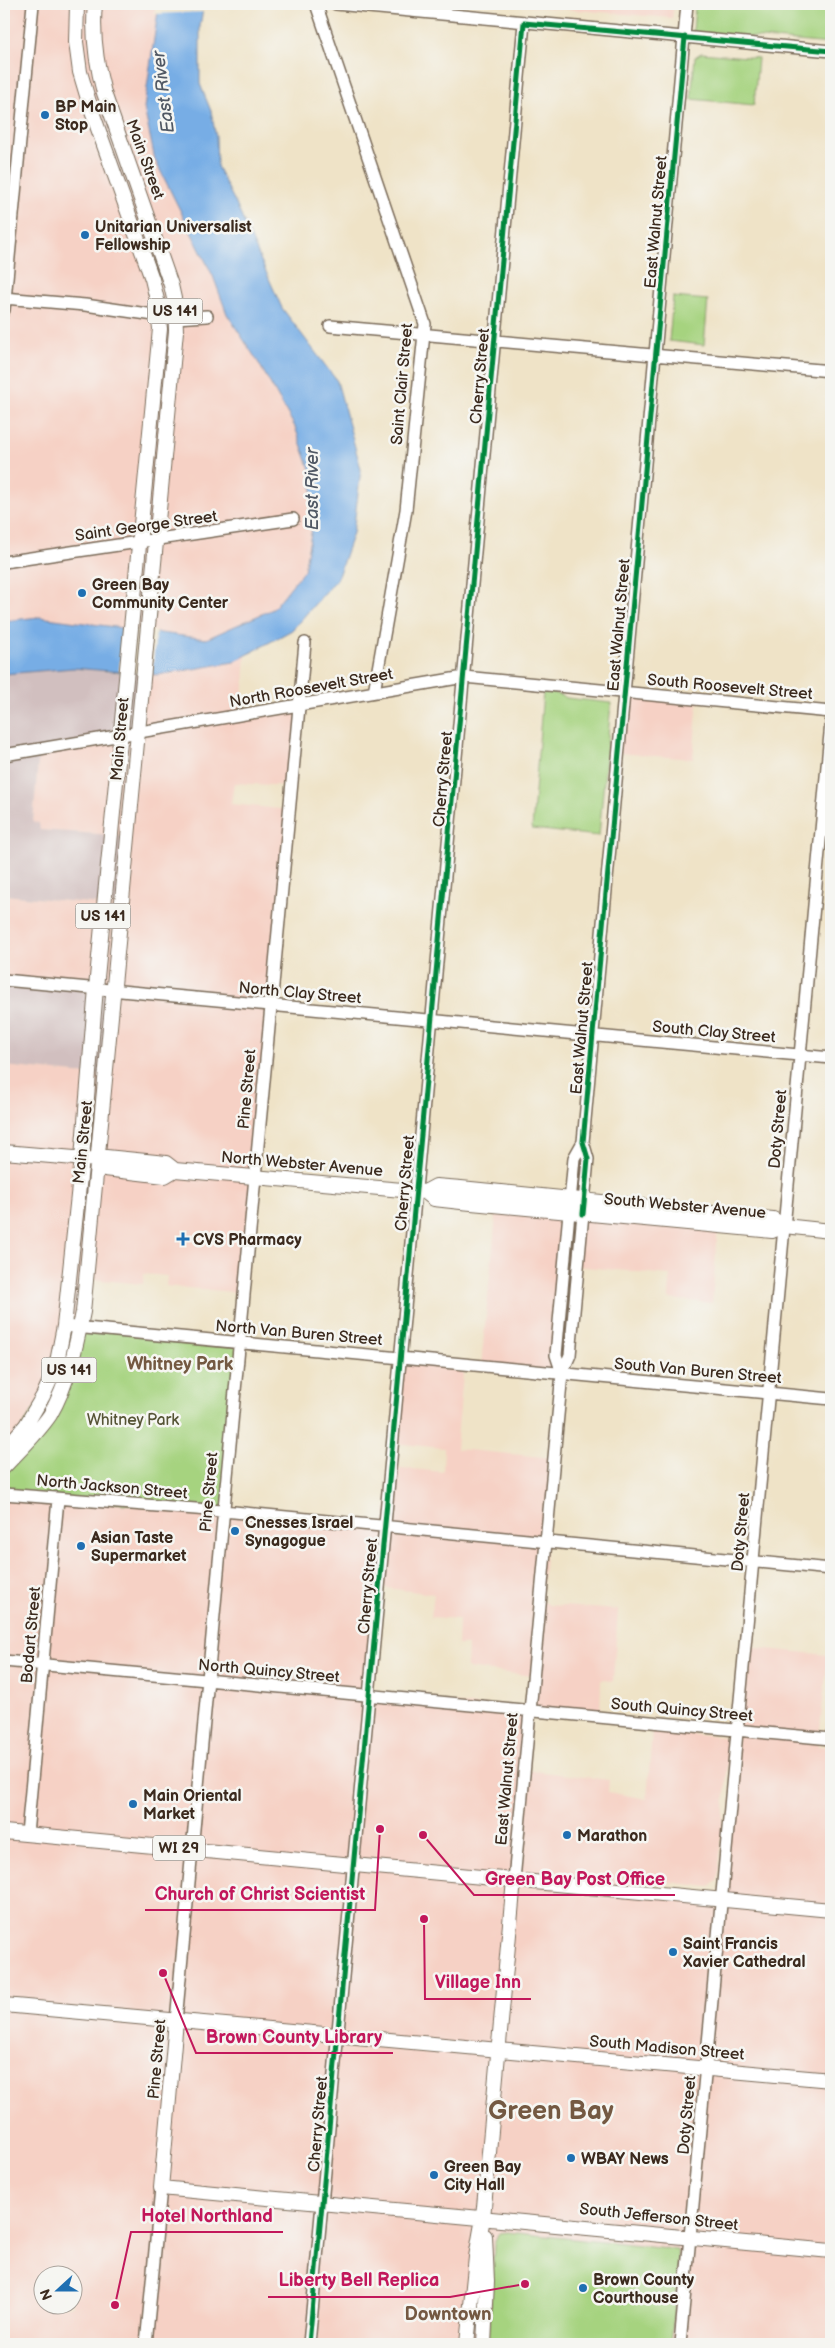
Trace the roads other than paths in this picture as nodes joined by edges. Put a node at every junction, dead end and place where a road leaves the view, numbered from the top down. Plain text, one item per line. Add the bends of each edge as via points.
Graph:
1 (33, 4) edge
2 (77, 4) edge
3 (95, 4) edge
4 (316, 4) edge
5 (336, 4) edge
6 (687, 4) edge
7 (524, 23) junction
8 (685, 37) junction
9 (831, 51) edge
10 (4, 298) edge
11 (4, 310) edge
12 (158, 316) junction
13 (207, 316) dead end
14 (176, 318) junction
15 (330, 326) dead end
16 (425, 333) junction
17 (495, 339) junction
18 (656, 354) junction
19 (831, 371) edge
20 (292, 520) dead end
21 (155, 541) junction
22 (140, 543) junction
23 (4, 562) edge
24 (305, 643) dead end
25 (464, 677) junction
26 (374, 692) junction
27 (625, 692) junction
28 (299, 705) junction
29 (831, 712) edge
30 (831, 723) edge
31 (138, 734) junction
32 (121, 736) junction
33 (4, 755) edge
34 (4, 980) edge
35 (96, 988) junction
36 (113, 990) junction
37 (271, 1005) junction
38 (432, 1020) junction
39 (593, 1036) junction
40 (800, 1055) junction
41 (831, 1058) edge
42 (583, 1142) junction
43 (4, 1152) edge
44 (82, 1158) junction
45 (98, 1160) junction
46 (255, 1176) junction
47 (420, 1191) junction
48 (570, 1197) junction
49 (585, 1199) junction
50 (569, 1212) junction
51 (583, 1214) junction
52 (784, 1226) junction
53 (831, 1231) edge
54 (64, 1326) junction
55 (80, 1328) junction
56 (240, 1343) junction
57 (400, 1358) junction
58 (562, 1373) junction
59 (769, 1393) junction
60 (831, 1399) edge
61 (4, 1450) edge
62 (4, 1467) edge
63 (4, 1494) edge
64 (58, 1499) junction
65 (224, 1512) junction
66 (385, 1527) junction
67 (546, 1542) junction
68 (753, 1562) junction
69 (831, 1569) edge
70 (4, 1661) edge
71 (43, 1665) junction
72 (208, 1681) junction
73 (369, 1696) junction
74 (530, 1711) junction
75 (738, 1731) junction
76 (831, 1739) edge
77 (4, 1832) edge
78 (28, 1834) junction
79 (193, 1849) junction
80 (354, 1865) junction
81 (514, 1880) junction
82 (722, 1900) junction
83 (831, 1910) edge
84 (4, 2005) edge
85 (176, 2021) junction
86 (337, 2036) junction
87 (499, 2049) junction
88 (706, 2068) junction
89 (831, 2076) edge
90 (161, 2188) junction
91 (322, 2203) junction
92 (483, 2218) junction
93 (691, 2237) junction
94 (831, 2251) edge
95 (146, 2344) edge
96 (309, 2344) edge
97 (467, 2344) edge
98 (484, 2344) edge
99 (680, 2344) edge

1 - 10 street
2 - 12 main road, Main Street / US 141 via 76,42 80,72 152,280
3 - 14 main road, Main Street / US 141 via 93,41 100,77 171,285
4 - 16 street, Saint Clair Street via 425,321
5 - 7 street
6 - 8 street, East Walnut Street
7 - 8 street
7 - 17 street, Cherry Street
8 - 9 street
8 - 18 street, East Walnut Street
10 - 11 street
10 - 12 street
12 - 14 street
12 - 22 main road, Main Street / US 141 via 160,329
13 - 14 street
14 - 21 main road, Main Street / US 141
15 - 16 street
16 - 17 street
16 - 26 street, Saint Clair Street via 406,510
17 - 18 street
17 - 25 street, Cherry Street
18 - 19 street
18 - 27 street, East Walnut Street
20 - 21 street, Saint George Street
21 - 22 street, Saint George Street
21 - 31 main road, Main Street / US 141
22 - 23 street, Saint George Street
22 - 32 main road, Main Street / US 141
24 - 28 street, Pine Street
25 - 26 street, North Roosevelt Street
25 - 27 street, North Roosevelt Street
25 - 38 street, Cherry Street
26 - 28 street, North Roosevelt Street
27 - 29 street, South Roosevelt Street
27 - 39 street, East Walnut Street
28 - 31 street, North Roosevelt Street
28 - 37 street, Pine Street
30 - 40 street, Doty Street
31 - 32 street, North Roosevelt Street
31 - 36 main road, Main Street / US 141
32 - 33 street, North Roosevelt Street
32 - 35 main road, Main Street / US 141
34 - 35 street, North Clay Street
35 - 36 street, North Clay Street
35 - 44 main road, Main Street / US 141
36 - 37 street, North Clay Street
36 - 45 main road, Main Street / US 141
37 - 38 street, North Clay Street
37 - 46 street, Pine Street
38 - 39 street, North Clay Street
38 - 47 street, Cherry Street
39 - 40 street, South Clay Street
39 - 42 street, East Walnut Street
40 - 41 street, South Clay Street
40 - 52 street, Doty Street
42 - 48 street, East Walnut Street via 574,1158
42 - 49 street, East Walnut Street via 588,1159
43 - 44 main road, North Webster Avenue
44 - 45 main road, North Webster Avenue
44 - 54 main road, Main Street / US 141
45 - 46 main road, North Webster Avenue via 104,1169 165,1176 175,1170
45 - 55 main road, Main Street / US 141
46 - 47 main road, North Webster Avenue
46 - 56 street, Pine Street
47 - 48 main road, North Webster Avenue via 436,1186
47 - 50 main road, North Webster Avenue via 434,1199
47 - 57 street, Cherry Street
48 - 49 main road, North Webster Avenue
48 - 50 street, East Walnut Street
49 - 51 street, East Walnut Street
49 - 52 main road, South Webster Avenue via 773,1219
50 - 51 main road, North Webster Avenue
50 - 58 street, East Walnut Street via 556,1355
51 - 52 main road, South Webster Avenue via 772,1231
51 - 58 street, East Walnut Street via 570,1355
52 - 53 main road, South Webster Avenue
52 - 59 street, Doty Street
54 - 55 street, North Van Buren Street
54 - 61 main road, Main Street / US 141 via 56,1366 43,1396 26,1425
55 - 56 street, North Van Buren Street
55 - 62 main road, Main Street / US 141 via 60,1396 49,1416
56 - 57 street, North Van Buren Street
56 - 65 street, Pine Street
57 - 58 street, North Van Buren Street
57 - 66 street, Cherry Street
58 - 59 street, South Van Buren Street
58 - 67 street, East Walnut Street
59 - 60 street, South Van Buren Street
59 - 68 street, Doty Street
63 - 64 street, North Jackson Street
64 - 65 street, North Jackson Street
64 - 71 street, Bodart Street
65 - 66 street, North Jackson Street
65 - 72 street, Pine Street
66 - 67 street, North Jackson Street
66 - 73 street, Cherry Street
67 - 68 street, North Jackson Street
67 - 74 street, East Walnut Street
68 - 69 street, North Jackson Street
68 - 75 street, Doty Street
70 - 71 street, North Quincy Street
71 - 72 street, North Quincy Street
71 - 78 street, Bodart Street
72 - 73 street, North Quincy Street
72 - 79 street, Pine Street
73 - 74 street, North Quincy Street
73 - 80 street, Cherry Street
74 - 75 street, South Quincy Street
74 - 81 street, East Walnut Street
75 - 76 street, South Quincy Street
75 - 82 street, Doty Street
77 - 78 main road, WI 29
78 - 79 main road, WI 29
79 - 80 main road, WI 29
79 - 85 street, Pine Street
80 - 81 main road, WI 29
80 - 86 street, Cherry Street
81 - 82 main road
81 - 87 main road, East Walnut Street
82 - 83 main road
82 - 88 street, Doty Street
84 - 85 main road, South Madison Street
85 - 86 main road, South Madison Street
85 - 90 main road, Pine Street
86 - 87 main road, South Madison Street
86 - 91 street, Cherry Street
87 - 88 main road, South Madison Street
87 - 92 main road, East Walnut Street
88 - 89 main road, South Madison Street
88 - 93 street, Doty Street
90 - 91 main road, South Jefferson Street
90 - 95 street, Pine Street
91 - 92 main road, South Jefferson Street
91 - 96 street, Cherry Street
92 - 93 main road, South Jefferson Street
92 - 97 main road, East Walnut Street via 477,2244
92 - 98 main road, East Walnut Street via 487,2282
93 - 94 main road, South Jefferson Street
93 - 99 street, Doty Street

